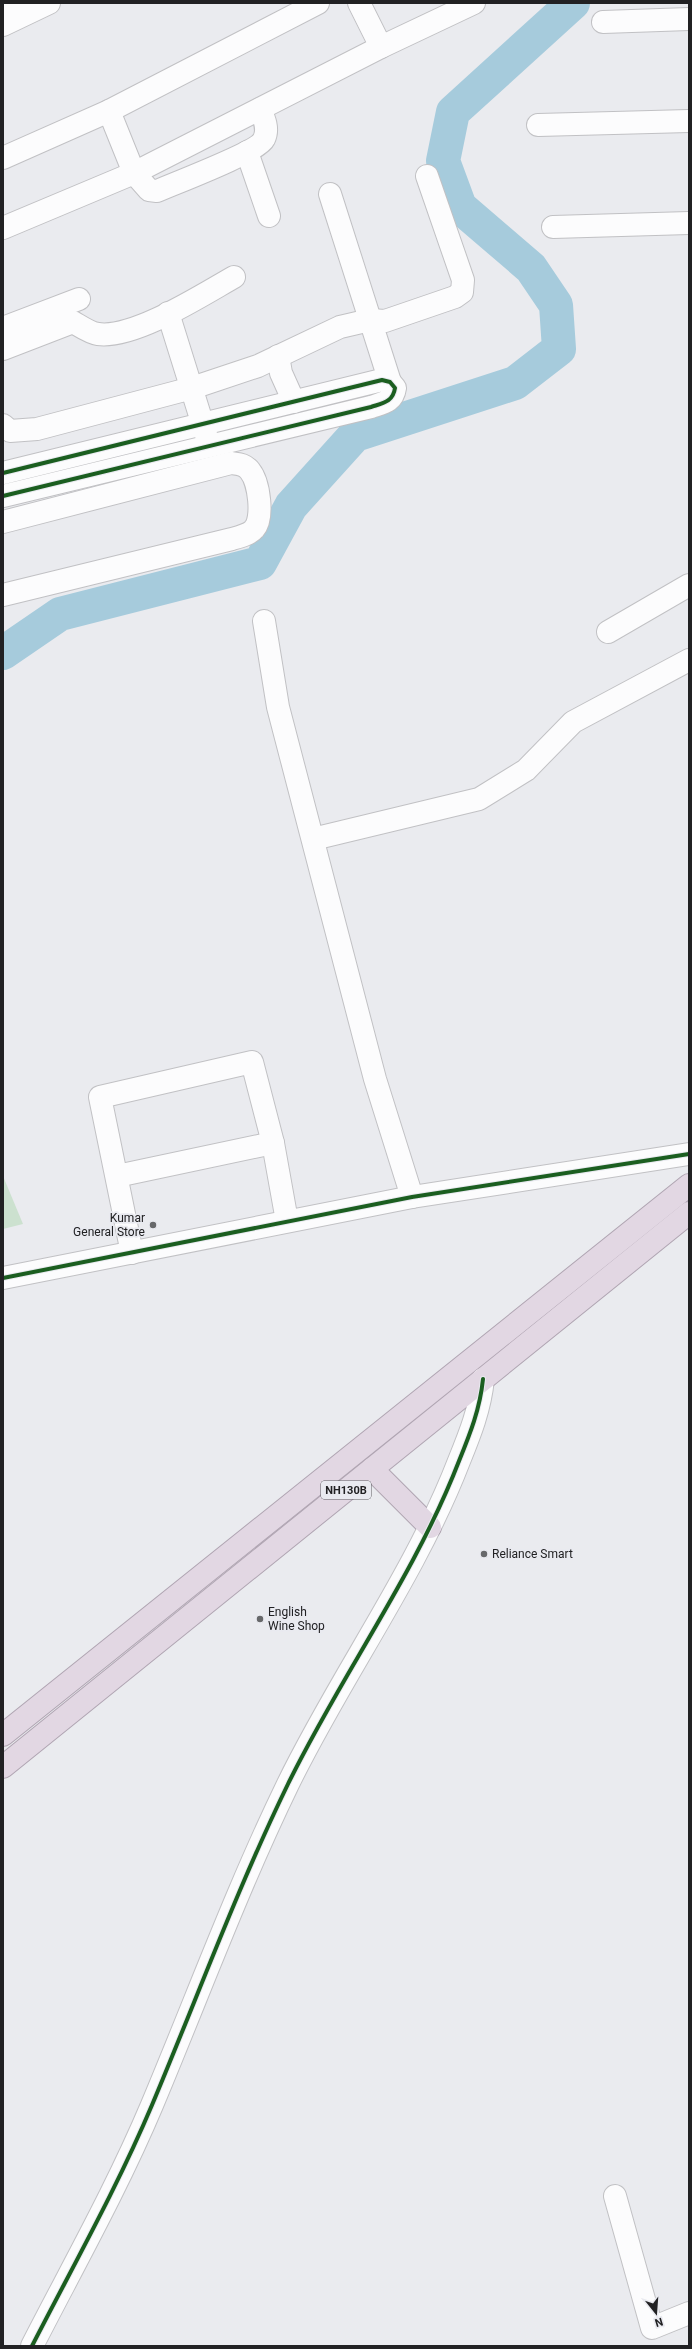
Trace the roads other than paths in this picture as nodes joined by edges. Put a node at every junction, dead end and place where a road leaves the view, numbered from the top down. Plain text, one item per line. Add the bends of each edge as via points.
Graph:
1 (13, 3) edge
2 (49, 3) edge
3 (318, 3) edge
4 (358, 3) edge
5 (474, 3) edge
6 (3, 8) edge
7 (689, 19) edge
8 (603, 22) dead end
9 (3, 25) edge
10 (381, 48) junction
11 (260, 109) junction
12 (109, 111) junction
13 (689, 121) edge
14 (538, 125) dead end
15 (247, 152) junction
16 (3, 158) edge
17 (134, 174) junction
18 (427, 176) dead end
19 (330, 194) dead end
20 (269, 216) dead end
21 (689, 223) edge
22 (553, 227) dead end
23 (3, 228) edge
24 (234, 277) dead end
25 (79, 299) dead end
26 (168, 313) junction
27 (370, 320) junction
28 (3, 328) edge
29 (3, 350) edge
30 (278, 356) junction
31 (390, 382) junction
32 (192, 388) junction
33 (294, 402) junction
34 (203, 424) junction
35 (3, 425) edge
36 (139, 439) junction
37 (209, 446) junction
38 (71, 456) junction
39 (145, 461) junction
40 (3, 473) edge
41 (77, 478) junction
42 (3, 496) edge
43 (3, 522) edge
44 (689, 585) edge
45 (3, 595) edge
46 (264, 621) dead end
47 (608, 632) dead end
48 (689, 660) edge
49 (313, 839) junction
50 (273, 1143) junction
51 (689, 1154) edge
52 (117, 1176) junction
53 (689, 1185) edge
54 (412, 1197) junction
55 (689, 1213) edge
56 (287, 1221) junction
57 (132, 1253) junction
58 (3, 1278) edge
59 (483, 1379) junction
60 (372, 1469) junction
61 (430, 1527) junction
62 (3, 1735) edge
63 (3, 1767) edge
64 (615, 2196) dead end
65 (689, 2313) edge
66 (33, 2346) edge

1 - 6 street
2 - 9 street
3 - 12 street
4 - 10 street
5 - 10 street
7 - 8 street
10 - 11 street
11 - 15 street via 266,126 264,140
11 - 17 street
12 - 16 street
12 - 17 street
13 - 14 street
15 - 17 street via 157,191 149,190
15 - 20 street
17 - 23 street
18 - 27 street via 464,287 462,292 448,299 385,321
19 - 27 street
21 - 22 street
24 - 26 street
25 - 28 street
26 - 29 street via 120,333 97,334 73,322
26 - 32 street
27 - 30 street via 340,327
27 - 31 street
30 - 32 street via 258,366
30 - 33 street via 281,373
31 - 33 street via 382,380
31 - 37 street via 395,388 394,396 388,402
32 - 34 street
32 - 35 street via 38,429 10,431
33 - 34 street
34 - 36 street
34 - 37 street
36 - 38 street
36 - 39 street
37 - 39 street
38 - 40 street
38 - 41 street
39 - 41 street
41 - 42 street
43 - 45 street via 231,463 242,464 250,470 261,512 253,531 232,539
44 - 47 street
46 - 49 street via 278,707
48 - 49 street via 573,722 526,770 479,799
49 - 54 street via 373,1071
50 - 52 street
50 - 52 street via 252,1062 100,1097
50 - 56 street
51 - 54 street
52 - 57 street
53 - 62 highway, NH130B
54 - 56 street
55 - 59 highway, NH130B
56 - 57 street
57 - 58 street
59 - 60 highway, NH130B
59 - 61 street via 479,1409 449,1488
60 - 61 highway
60 - 63 highway, NH130B
61 - 66 street via 289,1782 238,1893 151,2107 111,2193
64 - 65 street via 652,2328

